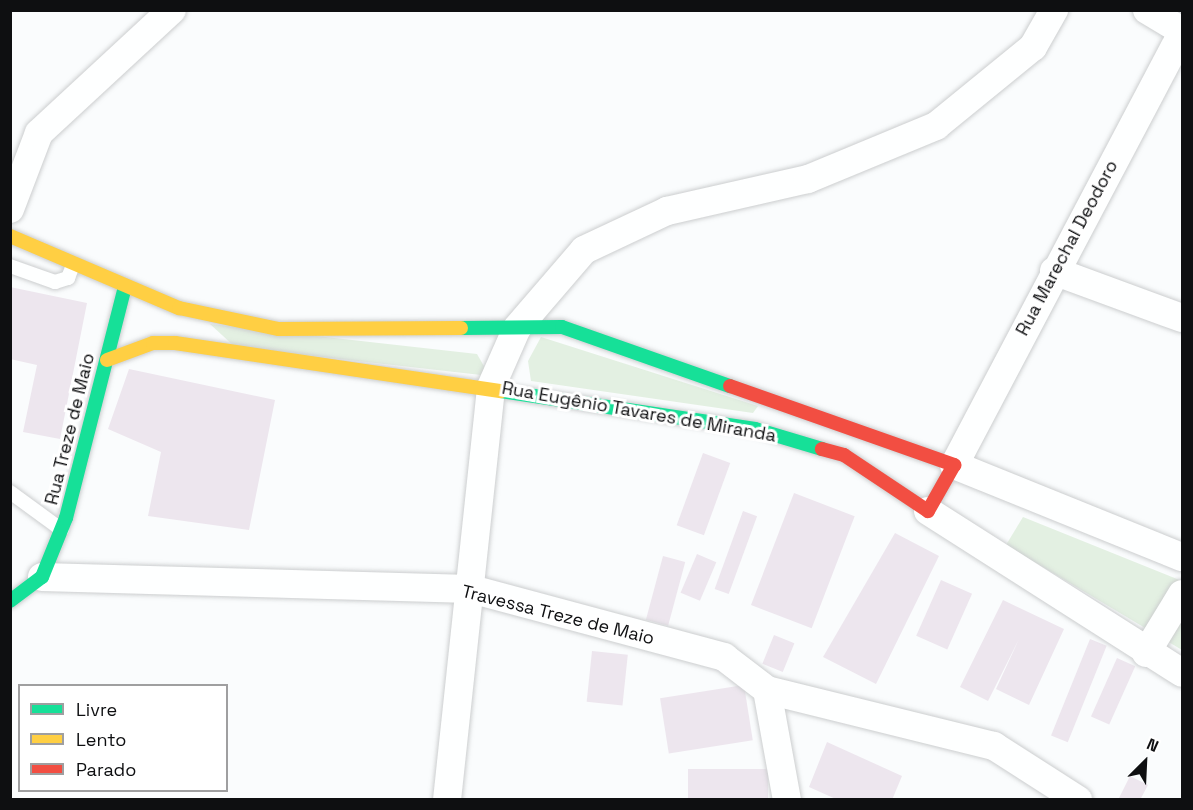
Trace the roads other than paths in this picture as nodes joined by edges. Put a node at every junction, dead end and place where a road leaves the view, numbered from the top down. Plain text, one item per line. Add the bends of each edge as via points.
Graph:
1 (172, 10) edge
2 (1054, 10) edge
3 (1147, 10) edge
4 (1182, 32) edge
5 (10, 209) edge
6 (10, 236) edge
7 (73, 265) junction
8 (10, 266) edge
9 (1054, 271) junction
10 (125, 287) junction
11 (1182, 318) edge
12 (517, 327) junction
13 (107, 360) junction
14 (491, 387) junction
15 (821, 418) junction
16 (811, 444) junction
17 (954, 465) junction
18 (10, 492) edge
19 (928, 511) junction
20 (62, 530) junction
21 (1182, 557) edge
22 (42, 577) junction
23 (471, 589) junction
24 (1182, 594) edge
25 (10, 601) edge
26 (1146, 653) junction
27 (1182, 674) edge
28 (768, 690) junction
29 (447, 800) edge
30 (787, 800) edge
31 (1078, 800) edge

1 - 5 street via 39,133
2 - 12 street via 1033,48 936,126 808,179 667,211 584,250
3 - 4 street
4 - 9 street, Rua Marechal Deodoro
6 - 7 street, Rua Eugênio Tavares de Miranda
7 - 8 lane via 63,282
7 - 10 street, Rua Eugênio Tavares de Miranda
9 - 11 street
9 - 17 street, Rua Marechal Deodoro
10 - 12 street, Rua Eugênio Tavares de Miranda via 179,308 279,329
10 - 13 street, Rua Treze de Maio
12 - 14 street
12 - 15 street, Rua Eugênio Tavares de Miranda via 562,327
13 - 14 street, Rua Eugênio Tavares de Miranda via 153,343 175,343
13 - 20 street, Rua Treze de Maio
14 - 16 street, Rua Eugênio Tavares de Miranda via 755,429
14 - 23 street
15 - 16 street
15 - 17 street, Rua Eugênio Tavares de Miranda
16 - 19 street, Rua Eugênio Tavares de Miranda via 844,455
17 - 19 street
17 - 21 street
18 - 20 lane
19 - 26 street, Rua Eugênio Tavares de Miranda
20 - 22 street, Rua Treze de Maio
22 - 23 street, Travessa Treze de Maio
22 - 25 street
23 - 28 street, Travessa Treze de Maio via 724,657
23 - 29 street
24 - 26 street
26 - 27 street, Rua Eugênio Tavares de Miranda
28 - 30 street
28 - 31 street, Travessa Treze de Maio via 994,746

